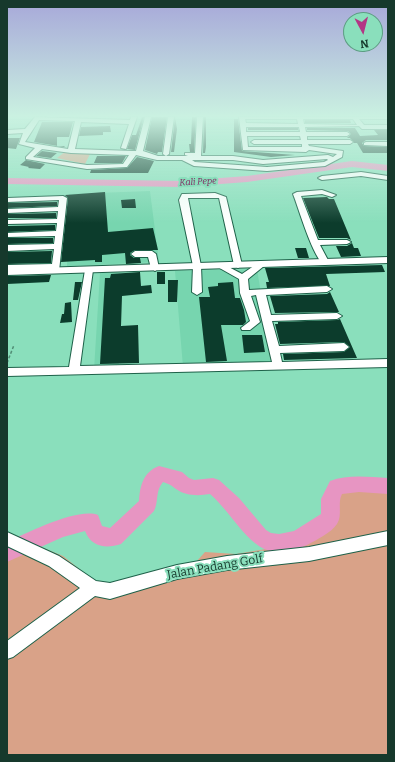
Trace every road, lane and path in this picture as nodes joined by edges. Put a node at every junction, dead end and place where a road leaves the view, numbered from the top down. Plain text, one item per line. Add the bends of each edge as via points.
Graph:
1 (136, 152) edge
2 (34, 153) edge
3 (83, 153) edge
4 (92, 153) junction
5 (96, 153) edge
6 (138, 153) edge
7 (144, 153) edge
8 (198, 153) edge
9 (341, 153) edge
10 (166, 154) joint
11 (88, 166) junction
12 (322, 178) dead end
13 (388, 178) edge
14 (7, 192) edge
15 (332, 195) dead end
16 (7, 199) edge
17 (61, 209) junction
18 (7, 211) edge
19 (60, 221) junction
20 (7, 222) edge
21 (59, 233) junction
22 (7, 235) edge
23 (347, 242) dead end
24 (315, 243) junction
25 (58, 246) junction
26 (7, 248) edge
27 (135, 254) dead end
28 (388, 260) edge
29 (325, 262) junction
30 (261, 264) junction
31 (238, 265) junction
32 (197, 266) junction
33 (220, 266) junction
34 (7, 268) edge
35 (155, 268) junction
36 (89, 270) junction
37 (7, 272) edge
38 (243, 278) junction
39 (327, 289) dead end
40 (260, 291) junction
41 (197, 292) dead end
42 (245, 293) junction
43 (337, 316) dead end
44 (267, 318) junction
45 (246, 328) dead end
46 (14, 345) dead end
47 (344, 347) dead end
48 (274, 350) junction
49 (277, 361) dead end
50 (7, 363) edge
51 (388, 363) edge
52 (74, 371) junction
53 (7, 372) edge
54 (388, 538) edge
55 (9, 540) edge
56 (93, 588) junction
57 (7, 651) edge

1 - 11 street via 125,166
2 - 11 street via 28,158
3 - 4 street
4 - 5 street
4 - 11 street
6 - 9 street via 157,158 233,158 263,162 328,157 333,160
7 - 10 street
8 - 10 street via 198,155
12 - 13 street via 361,174
14 - 16 street
15 - 24 street via 322,192 297,194
16 - 17 street via 62,198
17 - 18 street
17 - 19 street
19 - 20 street
19 - 21 street
21 - 22 street
21 - 25 street
23 - 24 street
24 - 29 street
25 - 26 street
25 - 34 street via 56,268
27 - 35 street via 152,254
28 - 29 main road
29 - 30 main road
30 - 31 main road
30 - 38 street
31 - 32 street via 222,197 185,196 183,200
31 - 33 main road
32 - 33 main road
32 - 35 main road
32 - 41 street
33 - 38 street
35 - 36 main road
36 - 37 main road
36 - 52 street
38 - 42 street
39 - 40 street
40 - 42 street
40 - 44 street
42 - 45 street via 255,322
43 - 44 street
44 - 48 street
46 - 50 path
47 - 48 street
48 - 49 street
51 - 52 street
52 - 53 street
54 - 56 street, Jalan Padang Golf via 309,554 227,563 178,572 110,591
55 - 56 street, Jalan Padang Golf via 54,561
56 - 57 street

